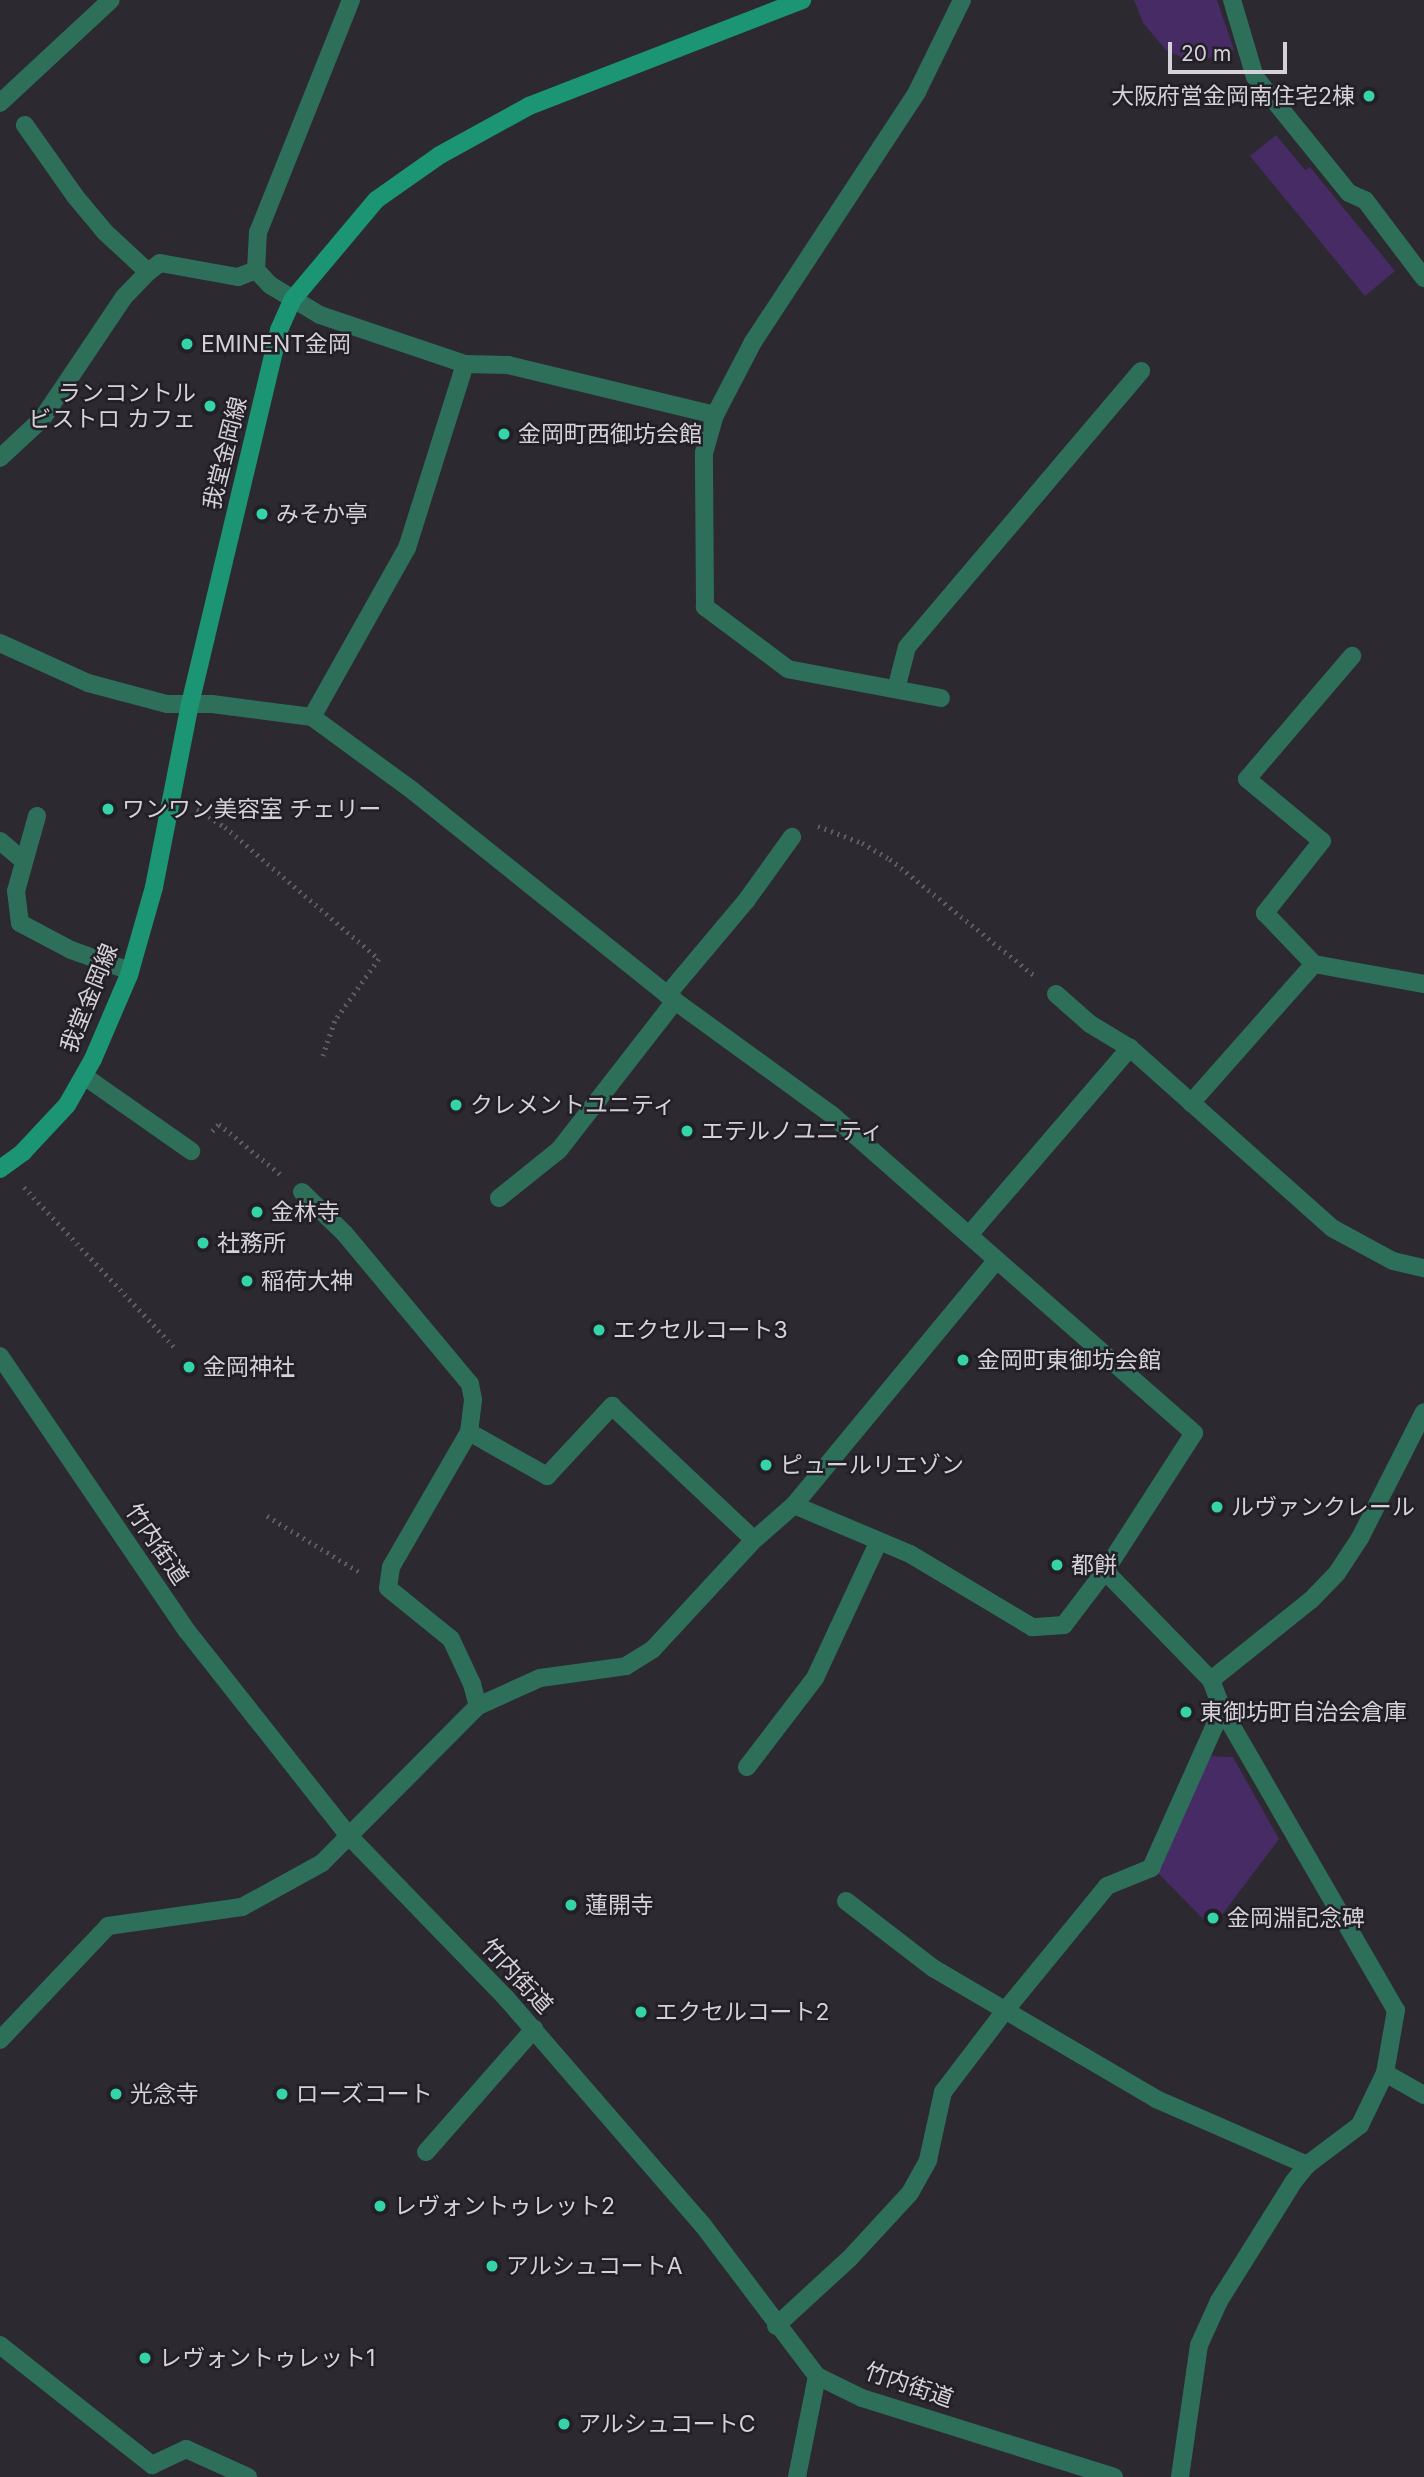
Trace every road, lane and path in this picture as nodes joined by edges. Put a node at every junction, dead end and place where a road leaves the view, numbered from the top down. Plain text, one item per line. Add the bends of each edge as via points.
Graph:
1 (111, 0) edge
2 (351, 0) edge
3 (802, 0) edge
4 (962, 0) edge
5 (1232, 0) edge
6 (0, 103) edge
7 (25, 125) dead end
8 (256, 270) junction
9 (148, 272) junction
10 (1424, 278) edge
11 (293, 299) junction
12 (465, 364) junction
13 (1141, 371) dead end
14 (715, 415) junction
15 (0, 458) edge
16 (0, 643) edge
17 (1352, 656) dead end
18 (896, 689) junction
19 (942, 698) dead end
20 (190, 704) junction
21 (312, 717) junction
22 (172, 794) junction
23 (37, 816) dead end
24 (792, 837) joint
25 (0, 841) edge
26 (23, 860) junction
27 (1314, 964) junction
28 (130, 971) junction
29 (1424, 984) edge
30 (1056, 993) joint
31 (671, 998) junction
32 (1130, 1048) junction
33 (323, 1056) dead end
34 (84, 1076) junction
35 (1191, 1103) junction
36 (191, 1151) joint
37 (3, 1167) edge
38 (302, 1192) joint
39 (499, 1198) dead end
40 (968, 1234) junction
41 (997, 1260) junction
42 (1424, 1268) edge
43 (174, 1347) dead end
44 (0, 1356) edge
45 (1423, 1417) edge
46 (469, 1432) junction
47 (794, 1505) junction
48 (267, 1516) dead end
49 (754, 1540) junction
50 (879, 1541) junction
51 (1105, 1571) junction
52 (388, 1588) junction
53 (1211, 1680) junction
54 (478, 1706) junction
55 (1222, 1709) junction
56 (747, 1767) dead end
57 (349, 1836) junction
58 (846, 1901) dead end
59 (1004, 2012) junction
60 (534, 2029) junction
61 (0, 2040) edge
62 (1385, 2073) junction
63 (1424, 2095) edge
64 (426, 2152) dead end
65 (1307, 2165) junction
66 (776, 2326) junction
67 (0, 2346) edge
68 (817, 2376) junction
69 (147, 2471) edge
70 (248, 2477) edge
71 (797, 2477) edge
72 (1110, 2477) edge
73 (1180, 2477) edge

1 - 6 street
2 - 8 street via 258,232
3 - 11 main road, 我堂金岡線 via 528,106 440,155 376,200
4 - 14 street via 917,92 753,342
5 - 10 street via 1255,77 1349,193 1365,200
7 - 9 street via 105,232
8 - 9 street via 238,277 160,263
8 - 11 street
9 - 15 street via 124,297 41,419
11 - 12 street via 320,314
11 - 20 main road, 我堂金岡線 via 279,330
12 - 14 street via 508,365
12 - 21 street via 407,548
13 - 18 street via 906,647
14 - 18 street via 704,453 705,607 788,669
16 - 20 street via 88,683 167,704
17 - 27 street via 1247,779 1322,841 1265,913
18 - 19 street
20 - 21 street
20 - 22 main road, 我堂金岡線
21 - 31 street via 413,791
22 - 28 main road, 我堂金岡線 via 154,887
22 - 33 path via 225,827 379,959 335,1021
23 - 26 street
24 - 30 path via 819,826 890,859
24 - 31 street
25 - 26 street
26 - 28 street via 16,891 20,923 71,950
27 - 29 street
27 - 35 street
28 - 34 main road, 我堂金岡線
30 - 32 street via 1090,1024
31 - 39 street via 559,1150
31 - 40 street via 832,1115
32 - 35 street
32 - 40 street
34 - 36 street
34 - 37 main road, 我堂金岡線 via 67,1105
35 - 42 street via 1332,1228 1393,1261
36 - 38 path via 219,1124
37 - 43 path
38 - 46 street via 345,1234 470,1384
40 - 41 street
41 - 47 street
41 - 51 street via 1194,1433
44 - 57 street, 竹内街道 via 187,1631
45 - 53 street via 1337,1573 1311,1600
46 - 49 street via 547,1476 612,1406
46 - 52 street via 391,1567
47 - 49 street
47 - 50 street
48 - 52 path
49 - 54 street via 653,1649 626,1665 540,1678
50 - 51 street via 910,1554 1031,1627 1064,1625
50 - 56 street via 815,1678
51 - 53 street
52 - 54 street via 451,1639
53 - 55 street
54 - 57 street
55 - 59 street via 1150,1868 1107,1886
55 - 62 street via 1396,2010
57 - 60 street, 竹内街道
57 - 61 street via 323,1863 242,1907 107,1926
58 - 59 street via 933,1968
59 - 65 street via 1156,2099
59 - 66 street via 943,2092 929,2160 910,2193 850,2258
60 - 64 street
60 - 66 street, 竹内街道 via 702,2224
62 - 63 street
62 - 65 street via 1360,2125
65 - 73 street via 1219,2301 1199,2345
66 - 68 street, 竹内街道
67 - 69 street
68 - 71 street
68 - 72 street, 竹内街道 via 862,2398
69 - 70 street via 186,2449

